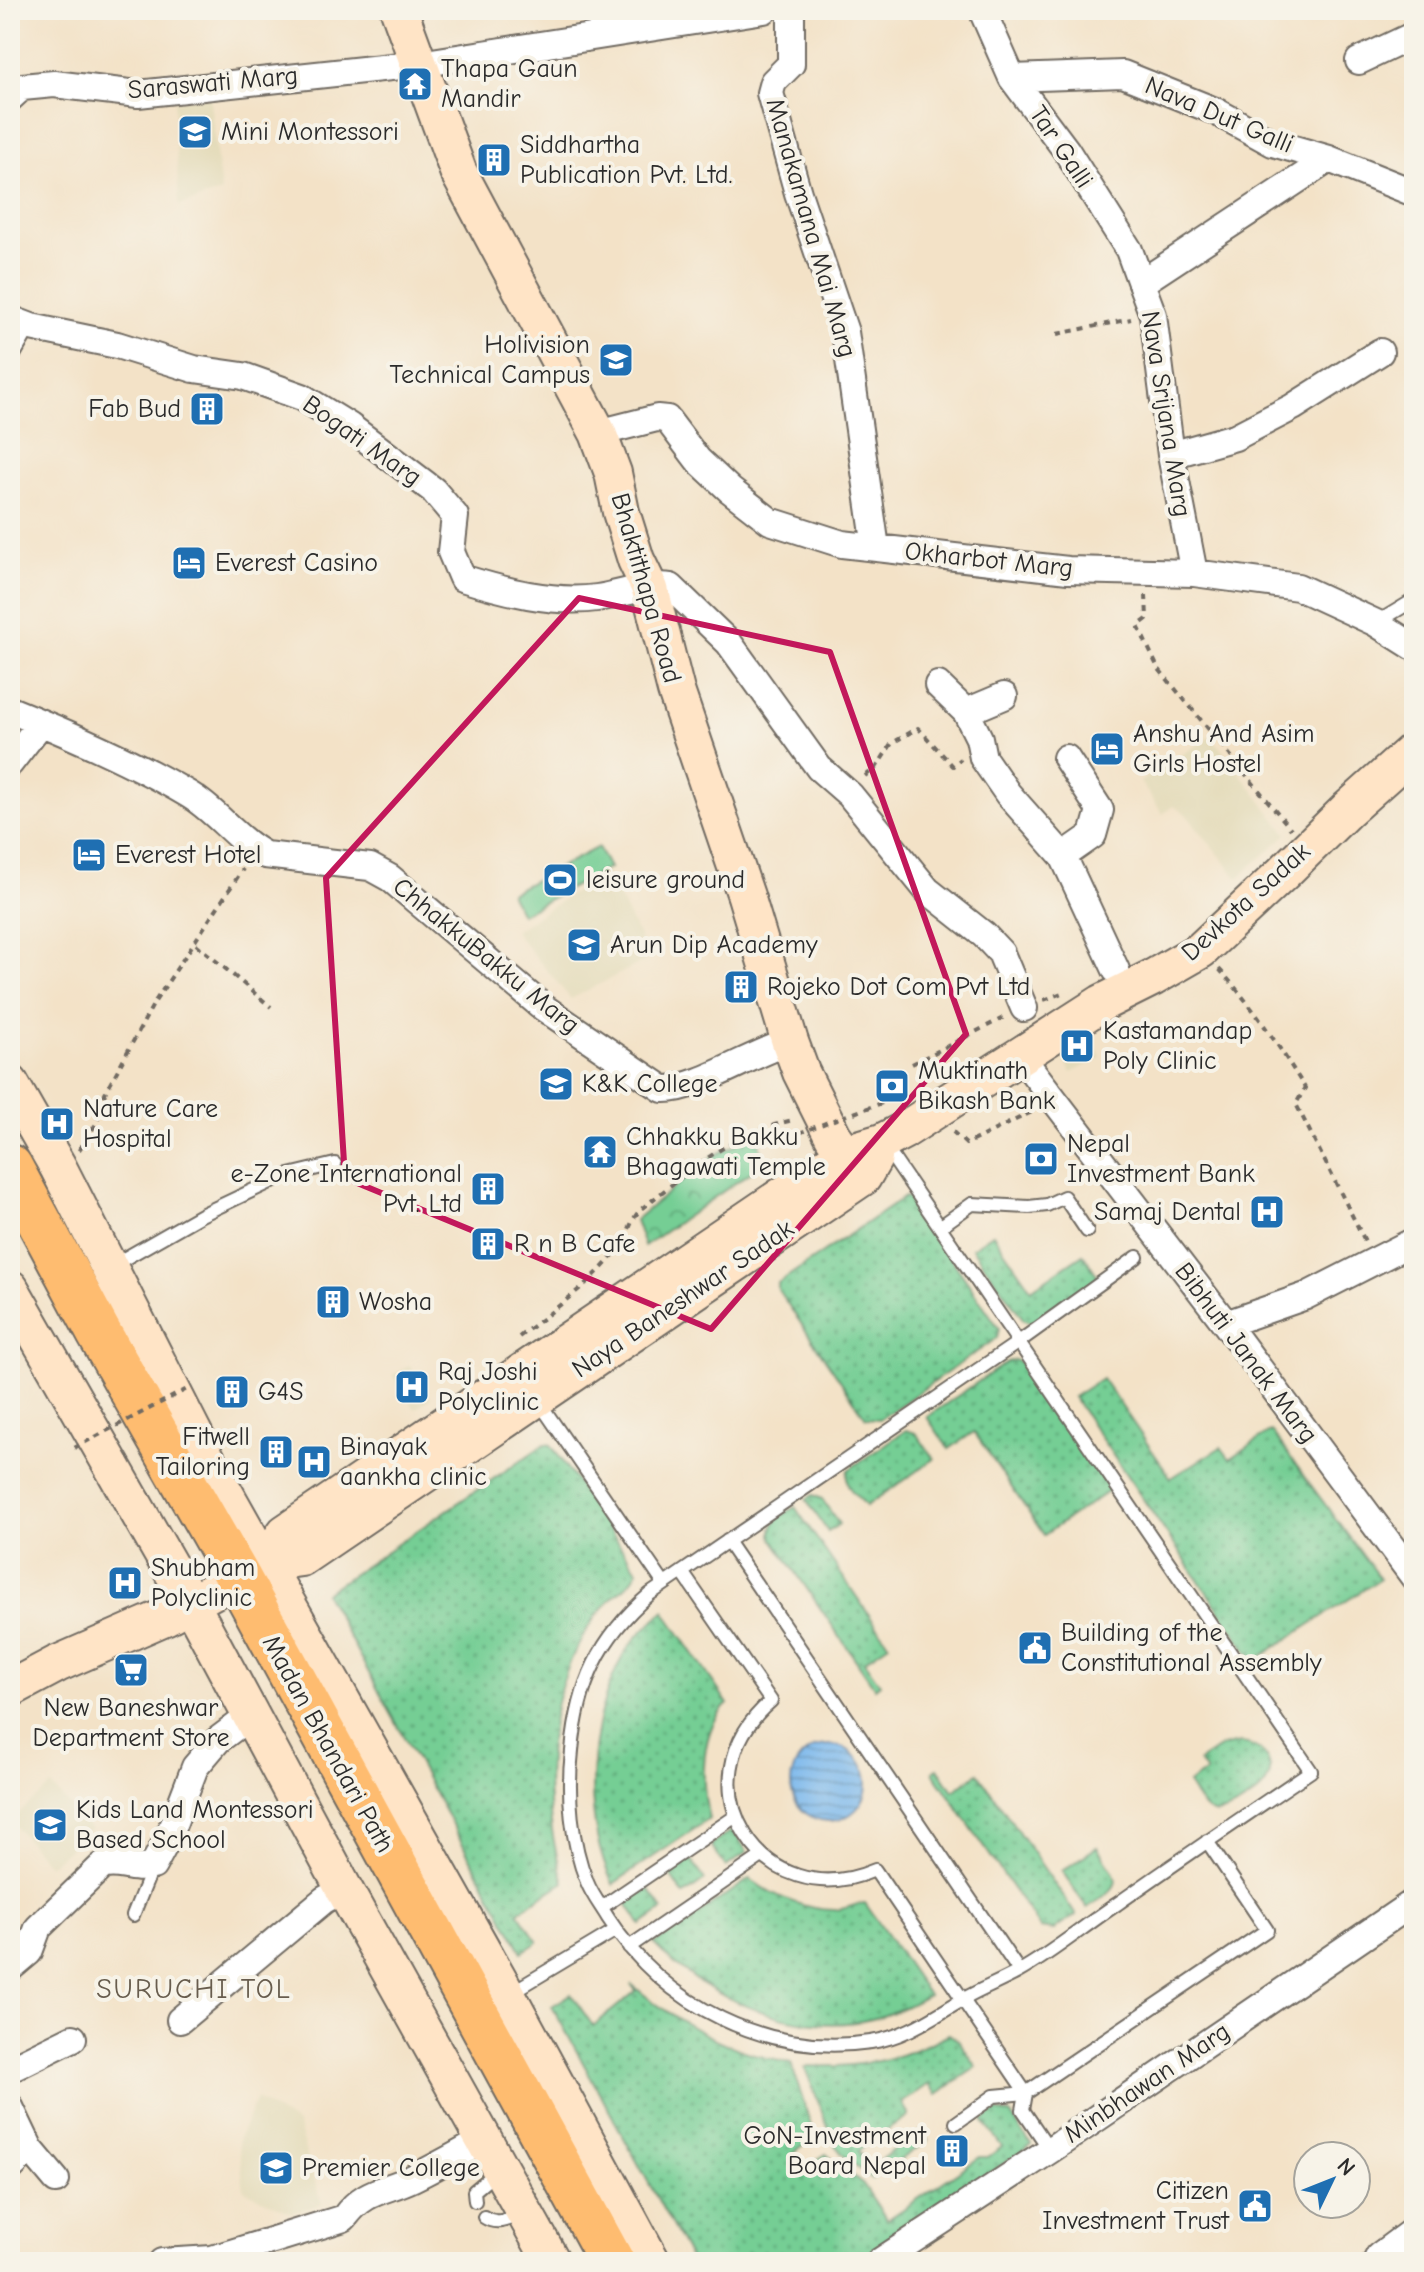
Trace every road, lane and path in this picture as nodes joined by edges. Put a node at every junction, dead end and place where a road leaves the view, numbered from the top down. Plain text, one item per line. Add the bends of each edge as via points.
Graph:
1 (399, 10) edge
2 (764, 10) edge
3 (791, 10) edge
4 (982, 10) edge
5 (1414, 35) edge
6 (1359, 61) dead end
7 (419, 64) junction
8 (1012, 78) junction
9 (10, 98) edge
10 (1329, 159) junction
11 (1414, 193) edge
12 (1141, 283) junction
13 (1153, 315) junction
14 (20, 323) edge
15 (1057, 334) dead end
16 (1380, 352) dead end
17 (10, 362) edge
18 (598, 433) junction
19 (1171, 455) junction
20 (876, 548) junction
21 (1194, 573) junction
22 (1145, 587) dead end
23 (650, 589) junction
24 (1414, 600) edge
25 (1376, 623) junction
26 (1414, 647) edge
27 (938, 685) dead end
28 (1004, 696) dead end
29 (10, 710) edge
30 (966, 712) junction
31 (41, 723) junction
32 (980, 744) junction
33 (1414, 750) edge
34 (1066, 758) dead end
35 (10, 763) edge
36 (850, 795) junction
37 (1293, 831) dead end
38 (255, 850) junction
39 (1063, 856) junction
40 (196, 944) junction
41 (1201, 950) junction
42 (1116, 970) dead end
43 (1075, 988) dead end
44 (271, 1007) dead end
45 (1024, 1008) junction
46 (790, 1042) junction
47 (1019, 1054) junction
48 (912, 1064) dead end
49 (10, 1083) edge
50 (882, 1103) dead end
51 (823, 1120) junction
52 (787, 1138) dead end
53 (882, 1142) junction
54 (81, 1148) dead end
55 (335, 1164) dead end
56 (854, 1165) junction
57 (10, 1167) edge
58 (941, 1226) junction
59 (10, 1228) edge
60 (1087, 1231) dead end
61 (1414, 1241) edge
62 (1137, 1257) dead end
63 (122, 1260) dead end
64 (1375, 1261) junction
65 (10, 1288) edge
66 (1226, 1324) junction
67 (514, 1341) dead end
68 (1020, 1341) junction
69 (189, 1388) dead end
70 (537, 1399) junction
71 (74, 1448) dead end
72 (727, 1541) junction
73 (682, 1572) junction
74 (1414, 1577) edge
75 (664, 1584) junction
76 (227, 1585) junction
77 (10, 1689) edge
78 (250, 1716) junction
79 (736, 1816) junction
80 (1207, 1841) junction
81 (762, 1856) junction
82 (153, 1866) junction
83 (344, 1889) junction
84 (602, 1907) junction
85 (1412, 1907) edge
86 (133, 1915) dead end
87 (616, 1930) junction
88 (629, 1947) junction
89 (10, 1968) edge
90 (1019, 1971) junction
91 (437, 1997) junction
92 (963, 1999) junction
93 (491, 2015) junction
94 (180, 2020) dead end
95 (73, 2038) dead end
96 (10, 2069) edge
97 (1026, 2093) junction
98 (10, 2107) edge
99 (956, 2123) dead end
100 (30, 2149) junction
101 (1050, 2150) junction
102 (494, 2154) junction
103 (10, 2168) edge
104 (56, 2180) dead end
105 (475, 2201) dead end
106 (525, 2211) junction
107 (484, 2217) dead end
108 (1414, 2230) edge
109 (162, 2262) edge
110 (552, 2262) edge
111 (586, 2262) edge
112 (612, 2262) edge
113 (652, 2262) edge
114 (879, 2262) edge
115 (1376, 2262) edge

1 - 7 street, Bhaktithapa Road
2 - 7 street, Saraswati Marg
3 - 20 street, Manakamana Mai Marg via 791,64 773,82 770,93 845,332
4 - 8 street, Tar Galli
5 - 6 street
7 - 9 street, Saraswati Marg via 138,94 54,84 22,87
7 - 18 street, Bhaktithapa Road via 458,171
8 - 10 street, Nava Dut Galli via 1123,74 1215,111 1273,143
8 - 12 street, Tar Galli via 1066,150 1129,250
10 - 11 street
10 - 12 street, Nava Srijana Marg
12 - 13 street, Nava Srijana Marg
13 - 15 path
13 - 19 street, Nava Srijana Marg
14 - 17 lane
14 - 23 street, Bogati Marg via 194,369 243,376 302,397 433,490 455,516 451,552 462,578 543,598 595,599
16 - 19 street via 1235,437
18 - 20 street, Okharbot Marg via 667,419 698,460 770,521 842,544
18 - 23 street, Bhaktithapa Road via 636,560
19 - 21 street, Nava Srijana Marg
20 - 21 street, Okharbot Marg via 1068,570
21 - 25 street, Okharbot Marg via 1298,587
22 - 37 path via 1147,619 1138,626 1158,668
23 - 36 street via 671,587 729,643 819,768
23 - 46 street, Bhaktithapa Road via 676,691
24 - 25 lane
25 - 26 street, Okharbot Marg
27 - 30 street
28 - 30 street
29 - 31 street
30 - 32 street
31 - 35 street
31 - 38 street via 190,794
32 - 36 path via 953,766 918,728 892,743 863,778 862,787
32 - 39 street via 983,758 1008,794
33 - 41 street, Devkota Sadak
34 - 39 street via 1100,810 1093,835
36 - 45 street via 927,890 1001,953
38 - 40 path
38 - 46 street, ChhakkuBakku Marg via 370,867 390,878 544,1008 663,1089 680,1089
39 - 42 street
40 - 44 path
40 - 54 path via 154,1003
41 - 47 street, Devkota Sadak
41 - 64 path via 1237,988 1305,1088 1296,1104
43 - 45 path
45 - 48 path
46 - 51 street, Bhaktithapa Road
47 - 53 street, Devkota Sadak
47 - 66 street, Bibhuti Janak Marg
49 - 76 street via 221,1485
50 - 51 path
51 - 51 path, bridge
51 - 52 path
51 - 56 street, Bhaktithapa Road
51 - 67 path via 759,1128 716,1150 641,1209 621,1245 595,1273
53 - 56 street, Devkota Sadak
53 - 58 lane
55 - 63 lane via 281,1177
56 - 70 street, Naya Baneshwar Sadak
56 - 76 street, Naya Baneshwar Sadak via 285,1533
57 - 76 highway, Madan Bhandari Path
58 - 60 lane via 972,1204 1029,1207 1064,1197
58 - 68 lane
59 - 76 highway, Madan Bhandari Path via 69,1339
61 - 64 street
62 - 68 lane
64 - 66 street via 1306,1296
65 - 76 street
66 - 74 street, Bibhuti Janak Marg
68 - 72 lane
68 - 80 lane via 1311,1771
69 - 71 path, bridge
70 - 75 lane
70 - 76 street, Naya Baneshwar Sadak via 301,1558
72 - 73 lane
72 - 90 lane
73 - 75 lane
73 - 79 lane via 771,1701 747,1726 733,1757 730,1792
75 - 84 lane via 625,1615 605,1641 590,1670 574,1730 570,1790 576,1842 587,1881
76 - 77 street
76 - 78 street
76 - 91 highway, Madan Bhandari Path
76 - 93 street
78 - 82 street via 218,1740 195,1767
78 - 83 street
79 - 81 lane
79 - 84 lane
80 - 90 lane
80 - 97 lane via 1267,1930
81 - 88 lane
81 - 92 lane via 788,1873 821,1882 856,1879 875,1870
82 - 86 lane
82 - 89 street via 102,1866 38,1928 29,1952
83 - 91 street
83 - 94 street
84 - 87 lane
85 - 101 street, Minbhawan Marg
87 - 88 lane
87 - 93 lane
88 - 92 lane via 661,1981 700,2007 750,2030 810,2044 875,2041 908,2031
90 - 92 lane
91 - 93 highway, Madan Bhandari Path
91 - 102 street
92 - 97 lane
93 - 111 highway, Madan Bhandari Path
93 - 112 highway, Madan Bhandari Path
93 - 113 street
95 - 96 street
97 - 99 lane via 994,2096
97 - 101 lane via 1023,2110
98 - 100 street
100 - 103 street
100 - 104 street
101 - 114 street, Minbhawan Marg
102 - 105 lane via 474,2191
102 - 106 street
102 - 109 street via 369,2193 344,2218 212,2259
106 - 107 lane via 503,2222
106 - 110 street
108 - 115 street

